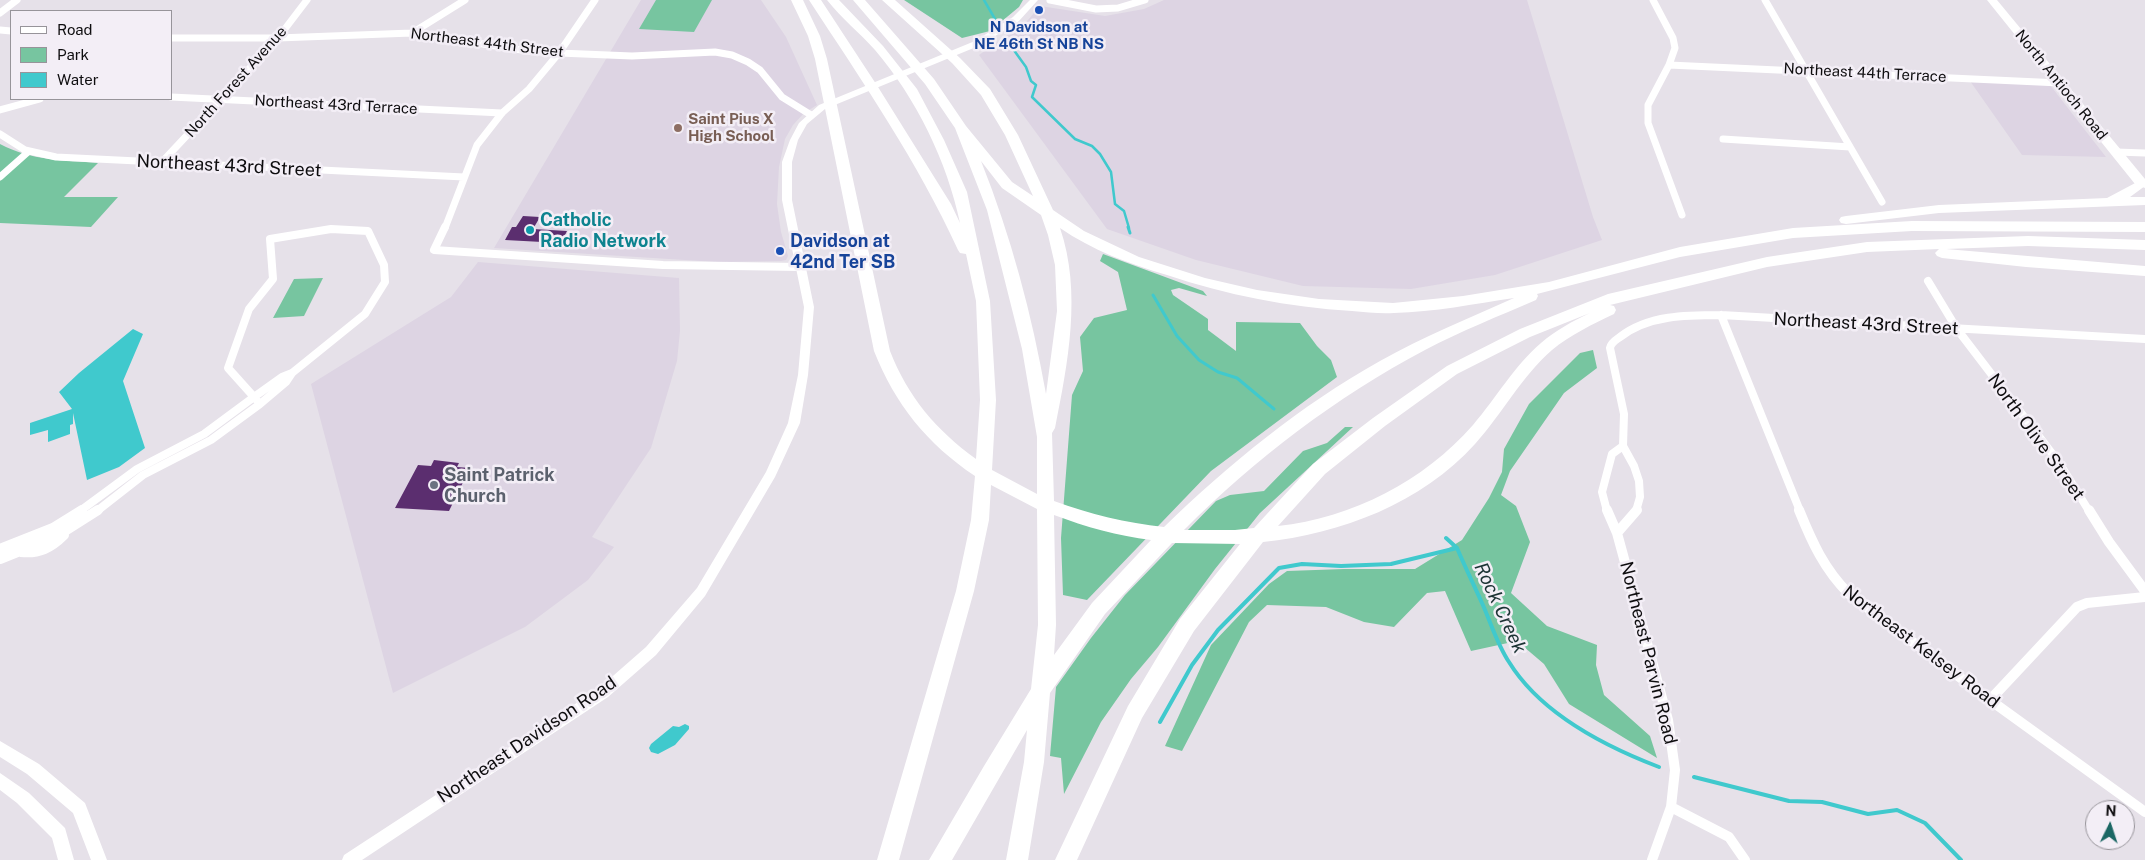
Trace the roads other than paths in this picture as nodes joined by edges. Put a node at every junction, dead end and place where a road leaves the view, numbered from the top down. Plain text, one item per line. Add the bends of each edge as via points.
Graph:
1 (18, 0) edge
2 (307, 0) edge
3 (465, 0) edge
4 (595, 0) edge
5 (797, 0) edge
6 (815, 0) edge
7 (833, 0) edge
8 (859, 0) edge
9 (888, 0) edge
10 (1034, 0) edge
11 (1050, 0) edge
12 (1145, 0) edge
13 (1653, 0) edge
14 (1765, 0) edge
15 (1992, 0) edge
16 (0, 13) edge
17 (412, 33) junction
18 (172, 38) edge
19 (278, 38) junction
20 (559, 53) junction
21 (950, 55) junction
22 (1669, 65) junction
23 (1805, 70) junction
24 (2060, 83) junction
25 (872, 87) junction
26 (172, 97) edge
27 (36, 100) edge
28 (222, 100) junction
29 (0, 110) edge
30 (502, 113) junction
31 (811, 115) junction
32 (961, 128) junction
33 (0, 134) edge
34 (1723, 139) dead end
35 (1850, 146) junction
36 (28, 152) junction
37 (2116, 152) junction
38 (2145, 153) edge
39 (162, 162) junction
40 (2130, 170) joint
41 (0, 177) edge
42 (464, 177) junction
43 (2143, 184) edge
44 (2110, 201) junction
45 (2145, 201) edge
46 (1882, 202) dead end
47 (1682, 214) dead end
48 (2142, 227) edge
49 (1793, 232) junction
50 (2145, 244) edge
51 (1867, 247) junction
52 (800, 267) junction
53 (2142, 271) edge
54 (1928, 282) dead end
55 (1662, 286) junction
56 (1549, 288) junction
57 (983, 301) junction
58 (1721, 316) junction
59 (1957, 329) junction
60 (2145, 339) edge
61 (292, 373) junction
62 (254, 396) junction
63 (260, 404) junction
64 (1045, 437) junction
65 (1623, 446) junction
66 (1617, 533) junction
67 (23, 547) junction
68 (0, 550) edge
69 (0, 559) edge
70 (2145, 591) edge
71 (2145, 597) edge
72 (1990, 700) junction
73 (0, 748) edge
74 (0, 781) edge
75 (1671, 807) junction
76 (2145, 812) edge
77 (66, 860) edge
78 (98, 860) edge
79 (350, 860) edge
80 (888, 860) edge
81 (940, 860) edge
82 (1017, 860) edge
83 (1066, 860) edge
84 (1652, 860) edge
85 (1745, 860) edge

1 - 16 street
2 - 19 street, North Forest Avenue
3 - 17 street
4 - 20 street
5 - 55 highway via 821,59 887,366 898,388 917,416 942,443 966,462 1040,504 1094,522 1161,534 1209,538 1270,534 1326,524 1368,509 1409,489 1442,465 1468,440 1543,349 1594,316
6 - 25 highway
7 - 57 highway via 879,48 911,89 938,140 960,192
8 - 32 highway via 930,82
9 - 21 highway
10 - 21 street, Northeast Davidson Road via 996,33
11 - 12 street via 1096,9 1118,8
13 - 22 street via 1674,42 1675,51
14 - 23 street
15 - 24 main road, North Antioch Road
17 - 19 street, Northeast 44th Street
17 - 20 street, Northeast 44th Street
18 - 19 street, Northeast 44th Street
19 - 28 street, North Forest Avenue
20 - 30 street via 529,89
20 - 31 street, Northeast 44th Street via 632,56 706,52 732,55 754,66 782,97
21 - 25 street, Northeast Davidson Road
21 - 64 highway via 1002,113 1058,244 1064,284 1062,335
22 - 23 street, Northeast 44th Terrace
22 - 47 street via 1648,105 1648,123
23 - 24 street, Northeast 44th Terrace
23 - 35 street
24 - 37 main road, North Antioch Road
25 - 31 street, Northeast Davidson Road via 822,107
25 - 57 highway via 950,216
26 - 28 street, Northeast 43rd Terrace
27 - 29 street
28 - 30 street, Northeast 43rd Terrace
28 - 39 street, North Forest Avenue
30 - 42 street via 477,145
31 - 52 street, Northeast Davidson Road via 794,140 787,162 787,200
32 - 56 highway via 1007,185 1079,234 1134,260 1203,282 1256,295 1319,304 1393,308
32 - 64 highway via 994,210 1030,349
33 - 36 street, Northeast 43rd Street
34 - 35 street
35 - 46 street
36 - 39 street, Northeast 43rd Street via 56,157
36 - 41 street
37 - 38 street
37 - 40 main road, North Antioch Road
39 - 42 street, Northeast 43rd Street
40 - 43 main road, North Antioch Road
42 - 52 street via 434,250 706,268
43 - 44 highway
44 - 45 highway
44 - 49 highway via 1905,212 1822,224
48 - 49 highway via 1912,226
49 - 56 highway via 1680,252
50 - 51 highway via 2028,241
51 - 53 highway
51 - 55 highway via 1766,262
52 - 79 street, Northeast Davidson Road via 809,306 803,375 794,423 767,481 701,592 658,644 603,693
54 - 59 street, North Olive Street
55 - 83 highway via 1613,298 1525,333 1452,370 1319,470 1248,547 1187,625 1134,712
56 - 81 highway via 1419,347 1332,398 1245,463 1190,512 1120,584 1082,630 1009,742
57 - 80 highway via 988,400 980,520 965,591
58 - 59 street, Northeast 43rd Street
58 - 65 street, Northeast 43rd Street via 1681,315 1637,326 1611,344 1624,414
58 - 72 street, Northeast Kelsey Road via 1816,551 1828,571 1849,594
59 - 60 street, Northeast 43rd Street
59 - 70 street, North Olive Street via 2060,464 2109,542
61 - 62 street
61 - 62 street via 365,314 385,282 384,264 368,231 330,228 270,239 273,279 249,309 228,368
61 - 63 street
62 - 63 street
62 - 67 street via 204,434 137,469 83,509
63 - 67 street via 211,440 142,476 71,527 55,544 40,553
64 - 82 highway via 1047,625 1034,762
65 - 66 street, Northeast Parvin Road via 1612,454 1602,492
65 - 66 street via 1632,458 1639,481 1638,506
66 - 75 street, Northeast Parvin Road via 1668,720 1676,770
67 - 68 street
67 - 69 street
71 - 72 street via 2087,603 2077,607
72 - 76 street, Northeast Kelsey Road
73 - 78 main road via 33,769 79,808
74 - 77 main road via 23,798 59,834
75 - 84 street, Northeast Parvin Road
75 - 85 street via 1729,837

